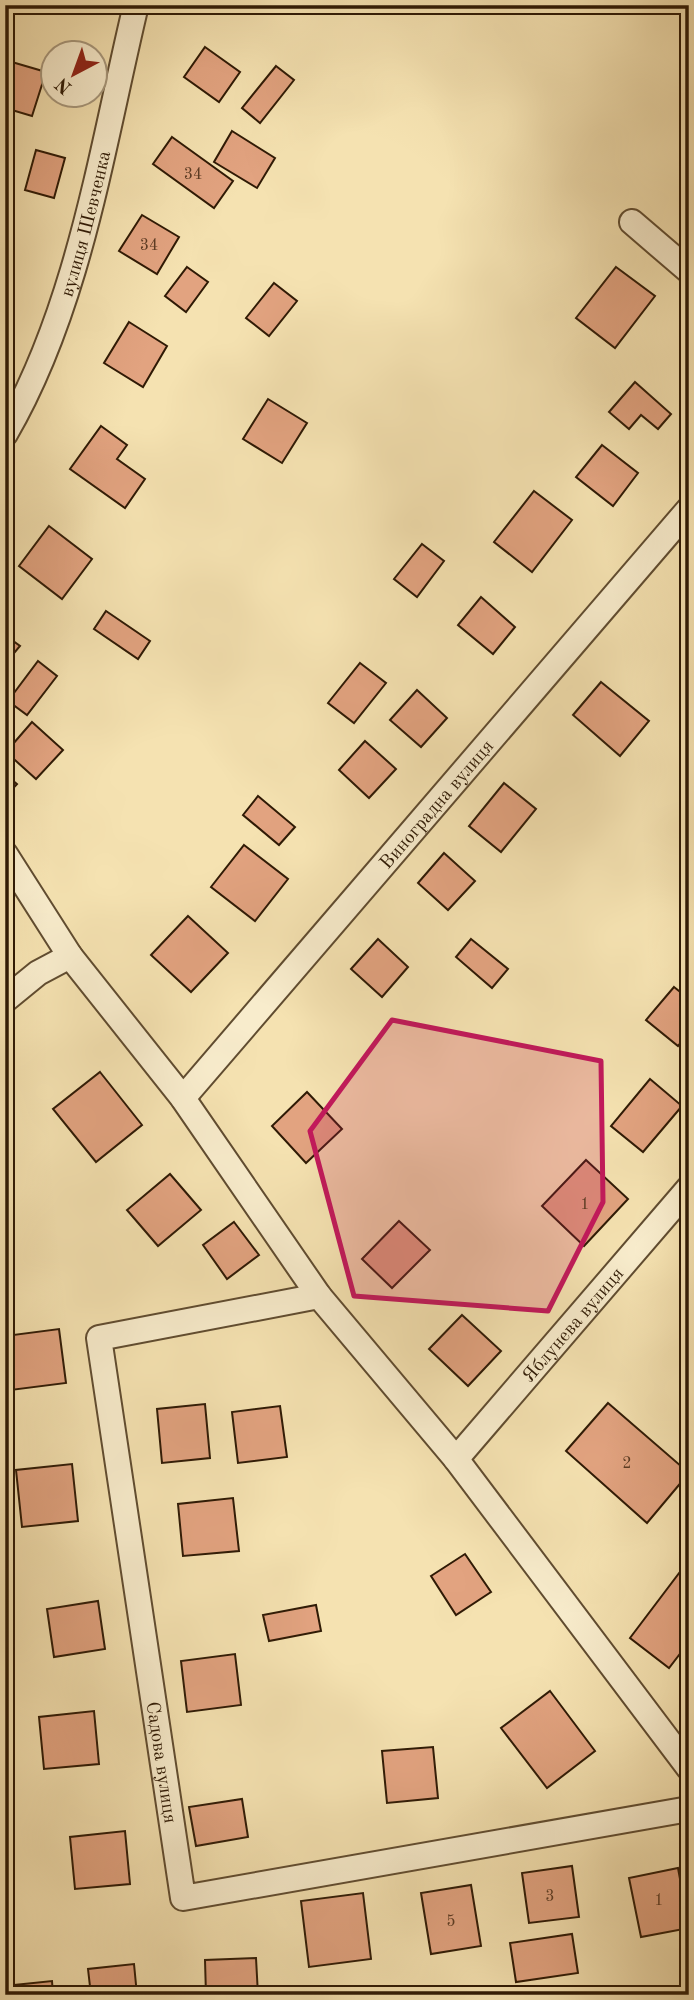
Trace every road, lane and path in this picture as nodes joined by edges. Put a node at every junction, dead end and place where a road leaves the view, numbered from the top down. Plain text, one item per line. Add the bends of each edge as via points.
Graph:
1 (136, 5) edge
2 (632, 222) dead end
3 (689, 271) edge
4 (5, 434) edge
5 (689, 509) edge
6 (5, 854) edge
7 (70, 956) junction
8 (5, 1000) edge
9 (183, 1098) junction
10 (689, 1188) edge
11 (319, 1296) junction
12 (456, 1459) junction
13 (689, 1769) edge
14 (689, 1809) edge

1 - 4 street, вулиця Шевченка via 71,279 24,401
2 - 3 street
5 - 9 street, Виноградна вулиця
6 - 7 street
7 - 8 street via 38,973
7 - 9 street
9 - 11 street
10 - 12 street, Яблунева вулиця
11 - 12 street
11 - 14 street, Садова вулиця via 99,1338 183,1898
12 - 13 street

